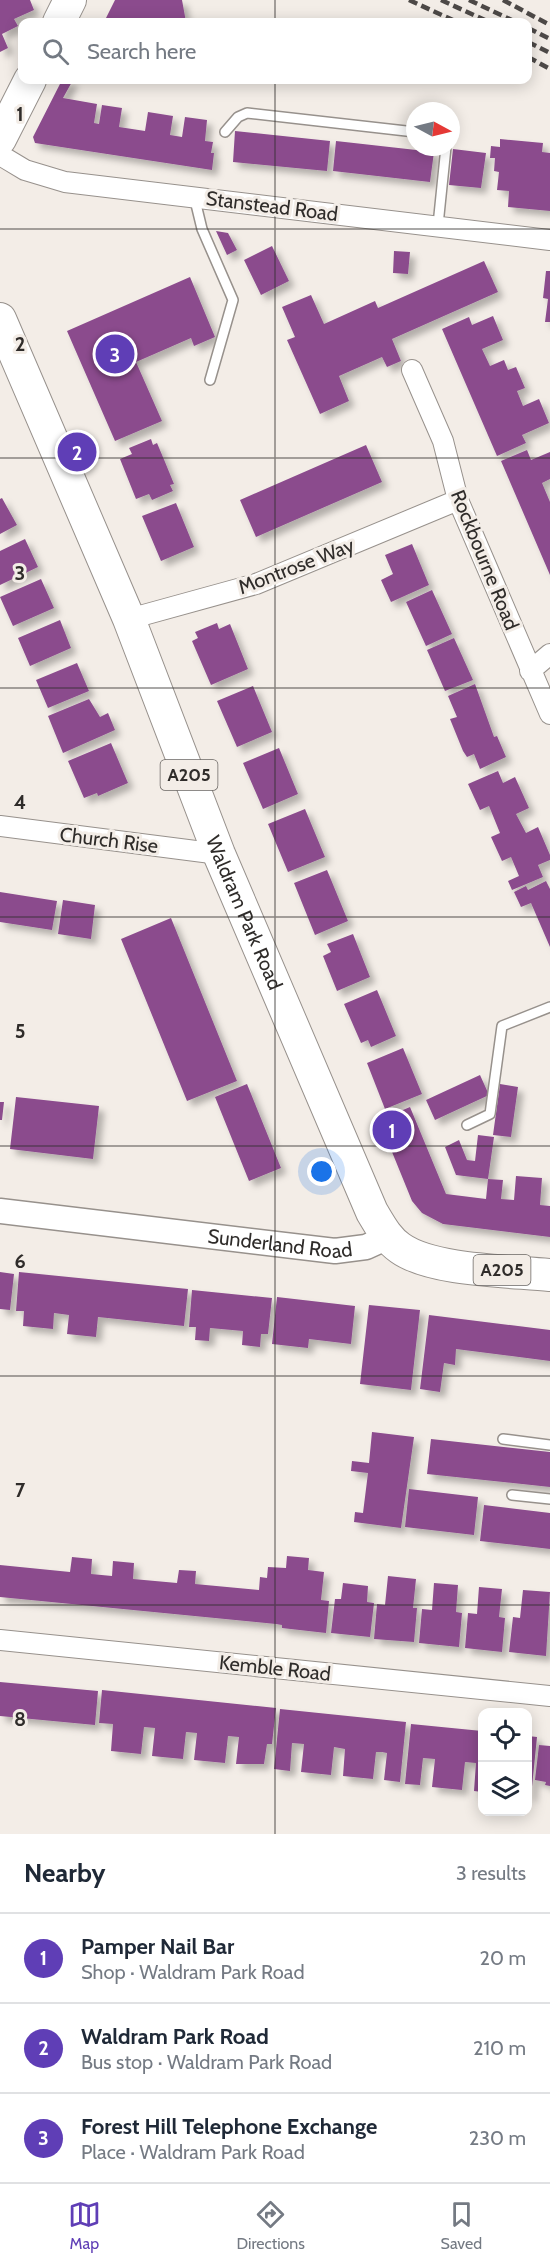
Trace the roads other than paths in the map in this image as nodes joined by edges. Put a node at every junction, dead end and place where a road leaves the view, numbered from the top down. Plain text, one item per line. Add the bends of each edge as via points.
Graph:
1 (70, 0) edge
2 (61, 18) edge
3 (28, 84) edge
4 (406, 131) edge
5 (225, 132) dead end
6 (0, 139) edge
7 (0, 155) edge
8 (445, 156) edge
9 (194, 196) junction
10 (438, 225) junction
11 (550, 240) edge
12 (3, 333) edge
13 (412, 370) dead end
14 (210, 380) dead end
15 (458, 500) junction
16 (129, 619) junction
17 (550, 654) edge
18 (530, 671) junction
19 (550, 714) edge
20 (0, 826) edge
21 (219, 854) junction
22 (550, 1007) edge
23 (467, 1125) dead end
24 (0, 1211) edge
25 (388, 1237) junction
26 (550, 1275) edge
27 (503, 1439) dead end
28 (550, 1445) edge
29 (512, 1495) dead end
30 (550, 1499) edge
31 (0, 1640) edge
32 (550, 1696) edge

1 - 2 highway
3 - 6 highway
4 - 5 lane via 247,113
7 - 9 street, Stanstead Road via 25,170 65,182
8 - 10 lane
9 - 10 street, Stanstead Road
9 - 14 lane via 202,230 233,300
10 - 11 street, Stanstead Road
12 - 16 highway, Waldram Park Road / A205
13 - 15 street, Rockbourne Road via 443,441
15 - 16 street, Montrose Way via 256,584
15 - 18 street, Rockbourne Road
16 - 21 highway, Waldram Park Road / A205
17 - 18 street
18 - 19 street, Rockbourne Road
20 - 21 street, Church Rise
21 - 25 highway, Waldram Park Road / A205 via 372,1212
22 - 23 lane via 502,1026 490,1114
24 - 25 street, Sunderland Road via 335,1251 366,1247
25 - 26 highway, A205 via 408,1252 431,1261
27 - 28 lane
29 - 30 lane
31 - 32 street, Kemble Road

